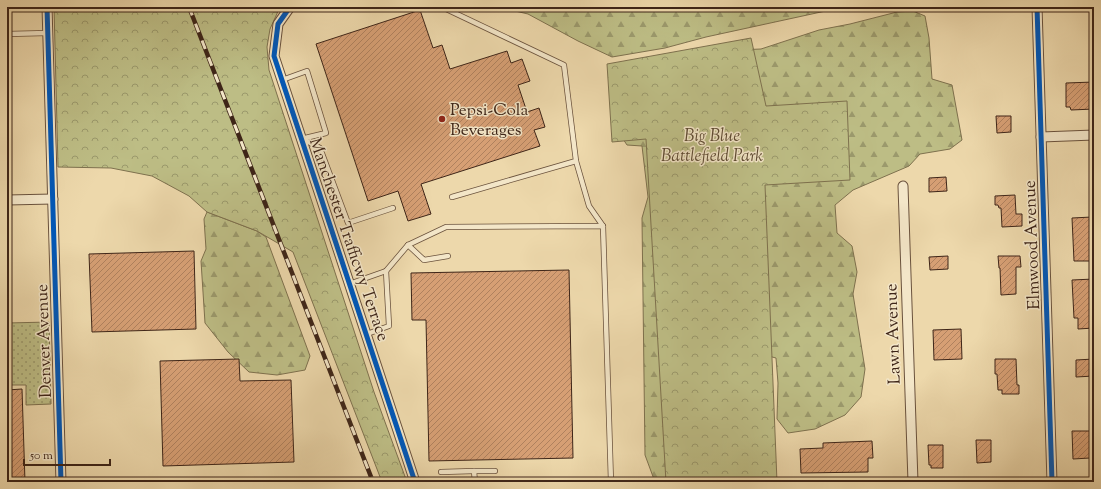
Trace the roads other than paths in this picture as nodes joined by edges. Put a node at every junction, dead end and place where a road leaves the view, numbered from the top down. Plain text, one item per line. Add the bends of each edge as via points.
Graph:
1 (47, 7) edge
2 (290, 7) edge
3 (442, 7) edge
4 (1037, 7) edge
5 (48, 33) junction
6 (7, 34) edge
7 (282, 80) junction
8 (1094, 135) edge
9 (1041, 136) junction
10 (301, 138) junction
11 (576, 161) junction
12 (903, 186) dead end
13 (452, 197) dead end
14 (53, 199) junction
15 (7, 200) edge
16 (393, 208) dead end
17 (603, 226) junction
18 (408, 245) junction
19 (448, 256) dead end
20 (386, 271) junction
21 (349, 284) junction
22 (367, 334) junction
23 (474, 471) junction
24 (495, 471) dead end
25 (441, 472) dead end
26 (61, 482) edge
27 (415, 482) edge
28 (475, 482) edge
29 (611, 482) edge
30 (913, 482) edge
31 (1052, 482) edge

1 - 5 street, Denver Avenue
2 - 7 street, Manchester Trafficwy Terrace via 278,24 274,56
3 - 11 lane via 564,65
4 - 9 street, Elmwood Avenue
5 - 6 lane
5 - 14 street, Denver Avenue
7 - 10 street, Manchester Trafficwy Terrace
7 - 10 lane via 307,71 326,133
8 - 9 street
9 - 31 street, Elmwood Avenue
10 - 16 lane via 320,148 348,223
10 - 21 street, Manchester Trafficwy Terrace
11 - 13 lane
11 - 17 lane via 589,206
12 - 30 street, Lawn Avenue
14 - 15 street
14 - 26 street, Denver Avenue
17 - 18 lane via 446,227
17 - 29 lane
18 - 19 lane via 424,260
18 - 20 lane
20 - 21 lane
20 - 22 lane via 389,326
21 - 22 street, Manchester Trafficwy Terrace
22 - 27 street, Manchester Trafficwy Terrace
23 - 24 lane
23 - 25 lane
23 - 28 lane

